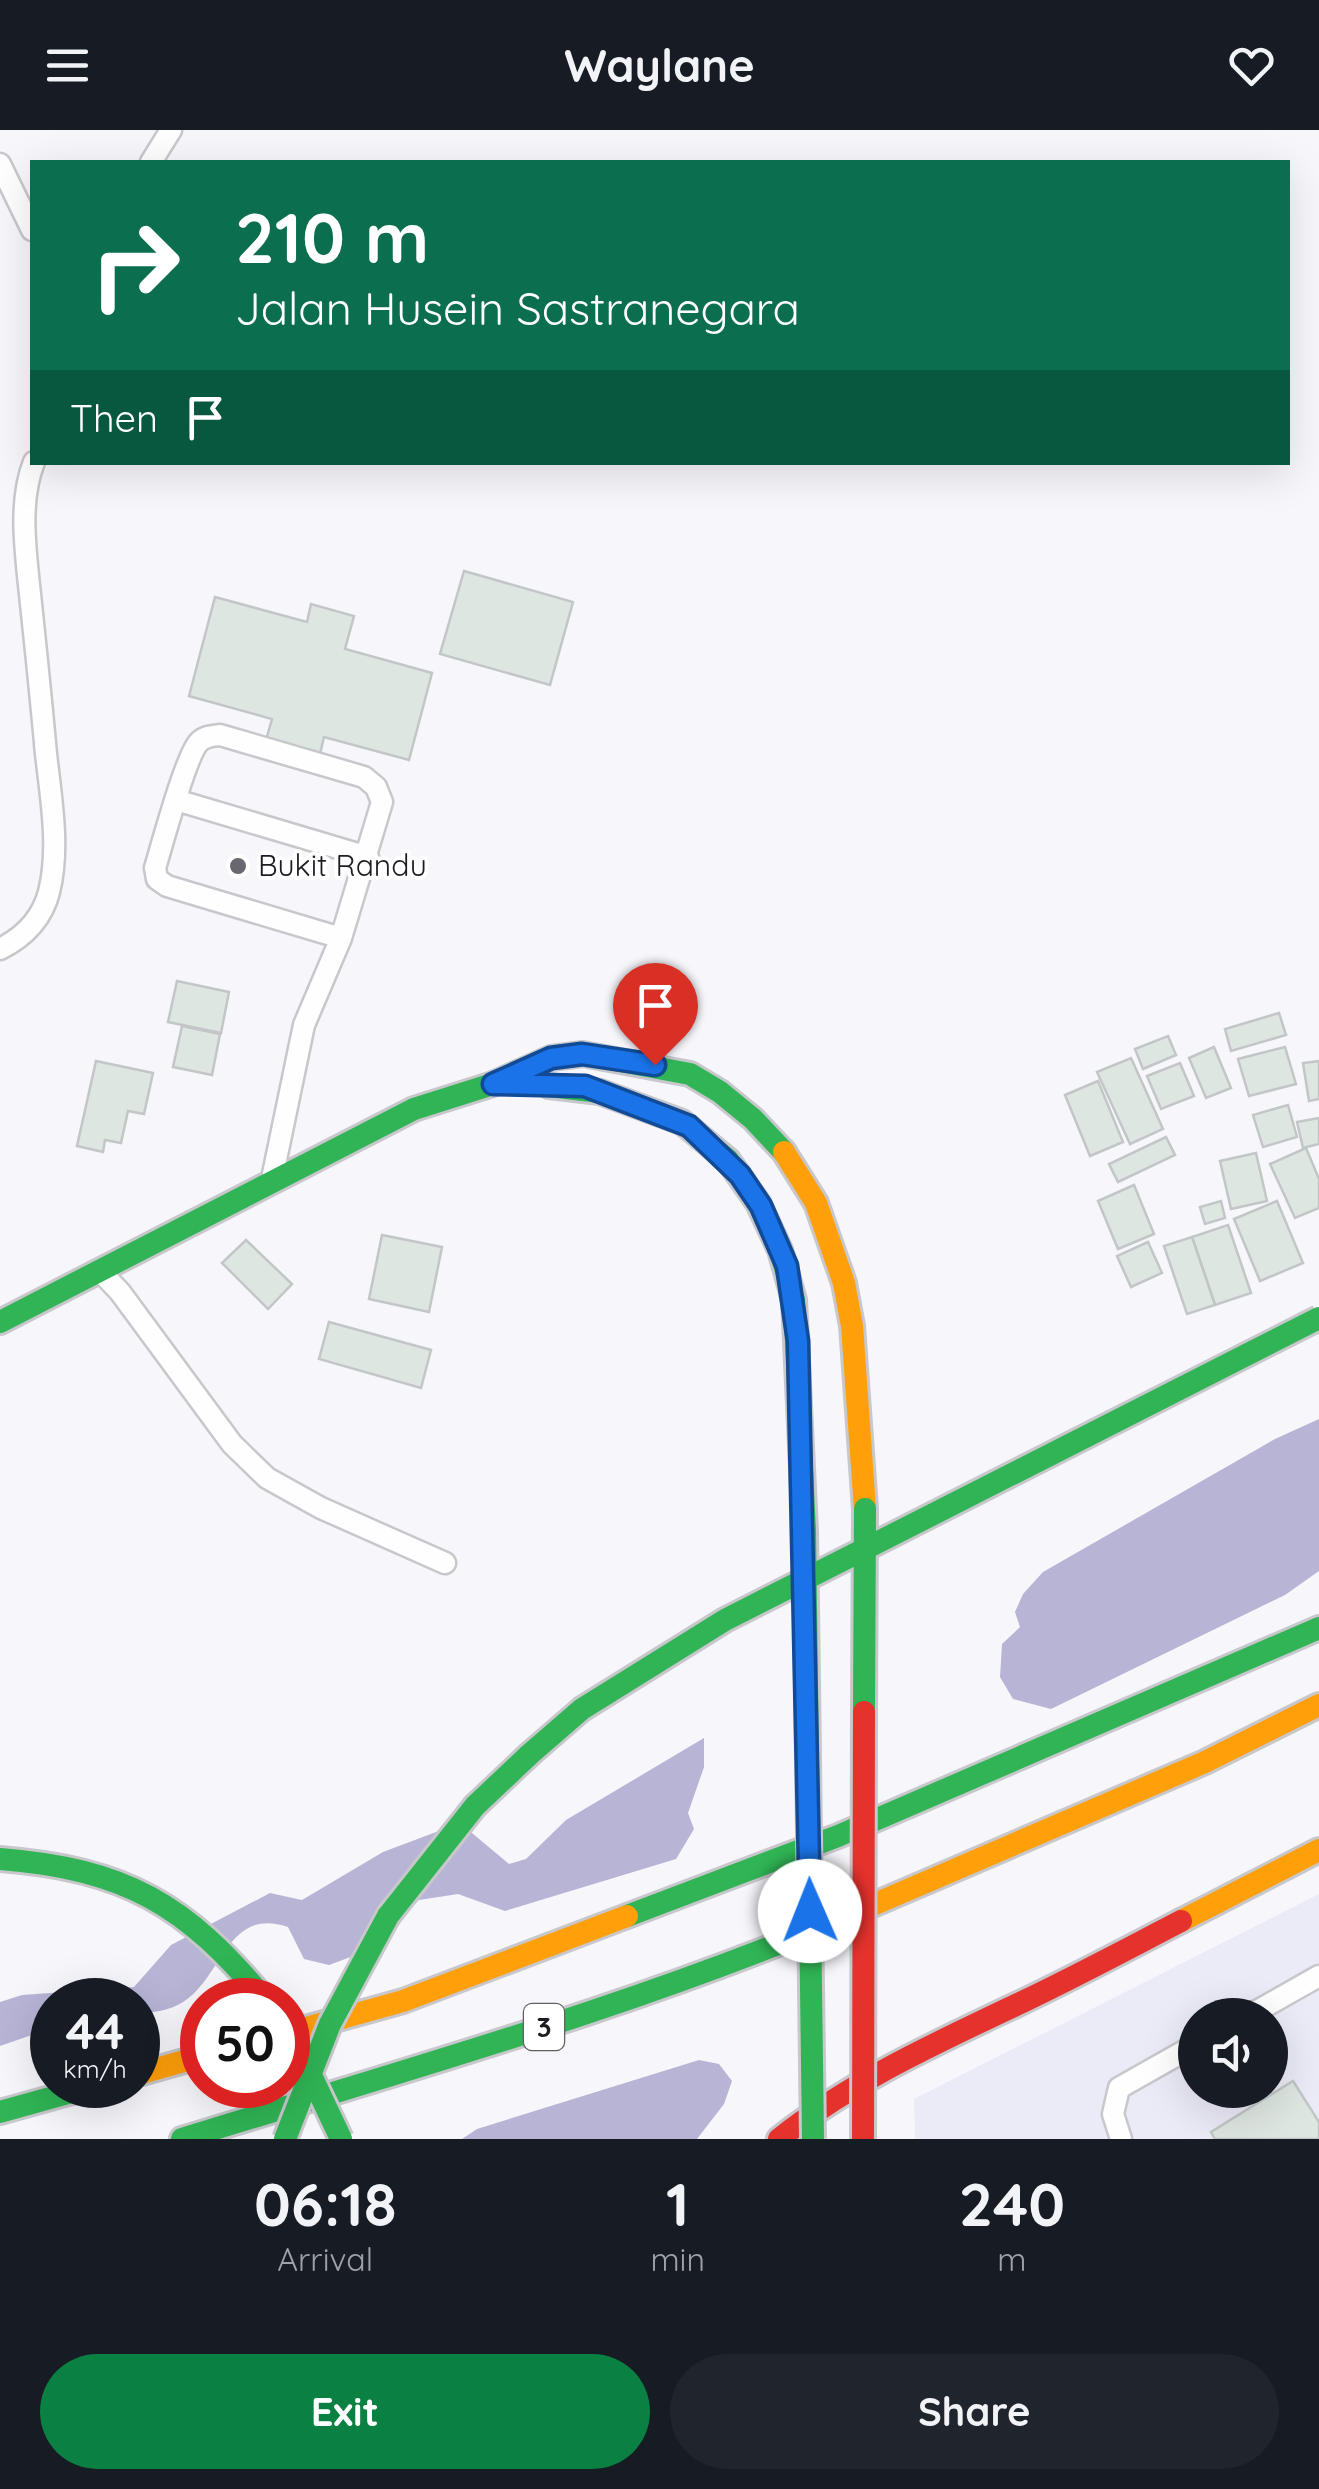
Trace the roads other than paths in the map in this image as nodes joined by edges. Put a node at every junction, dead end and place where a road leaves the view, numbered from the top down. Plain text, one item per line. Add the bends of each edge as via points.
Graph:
1 (171, 130) edge
2 (152, 160) edge
3 (0, 164) edge
4 (30, 226) edge
5 (33, 465) edge
6 (176, 800) junction
7 (368, 857) junction
8 (341, 938) junction
9 (0, 948) edge
10 (493, 1084) junction
11 (272, 1182) junction
12 (101, 1272) junction
13 (1319, 1318) edge
14 (0, 1322) edge
15 (445, 1563) dead end
16 (1319, 1628) edge
17 (1319, 1704) edge
18 (1319, 1850) edge
19 (0, 1859) edge
20 (1319, 1976) edge
21 (246, 1978) edge
22 (1280, 1998) edge
23 (310, 2026) edge
24 (1178, 2055) edge
25 (310, 2077) edge
26 (30, 2104) edge
27 (0, 2112) edge
28 (182, 2139) edge
29 (285, 2139) edge
30 (340, 2139) edge
31 (780, 2139) edge
32 (813, 2139) edge
33 (863, 2139) edge
34 (1121, 2139) edge

1 - 2 lane
3 - 4 lane
5 - 9 lane via 26,556 54,855 40,914 16,941
6 - 7 lane
6 - 7 lane via 196,744 207,736 364,777 382,802
6 - 8 lane via 157,879
7 - 8 lane
8 - 11 lane via 304,1025
10 - 11 main road via 387,1121
10 - 32 main road, bridge via 585,1086 689,1126 761,1206 787,1266 804,1531
10 - 33 main road, bridge via 551,1058 582,1054 690,1074 753,1119 790,1157 816,1204 844,1283 866,1509
11 - 12 main road
12 - 14 main road
12 - 15 lane via 232,1444 267,1478
13 - 29 main road, bridge via 726,1620 582,1709 475,1806 388,1916 328,2021
16 - 23 main road via 838,1836 403,2002
17 - 28 main road, 3 via 1204,1762 792,1940 549,2026
18 - 31 main road via 923,2048 823,2104
19 - 21 main road via 102,1873 135,1886 199,1929
20 - 22 lane
24 - 34 lane via 1119,2088 1113,2114
25 - 30 main road, bridge
26 - 27 main road

